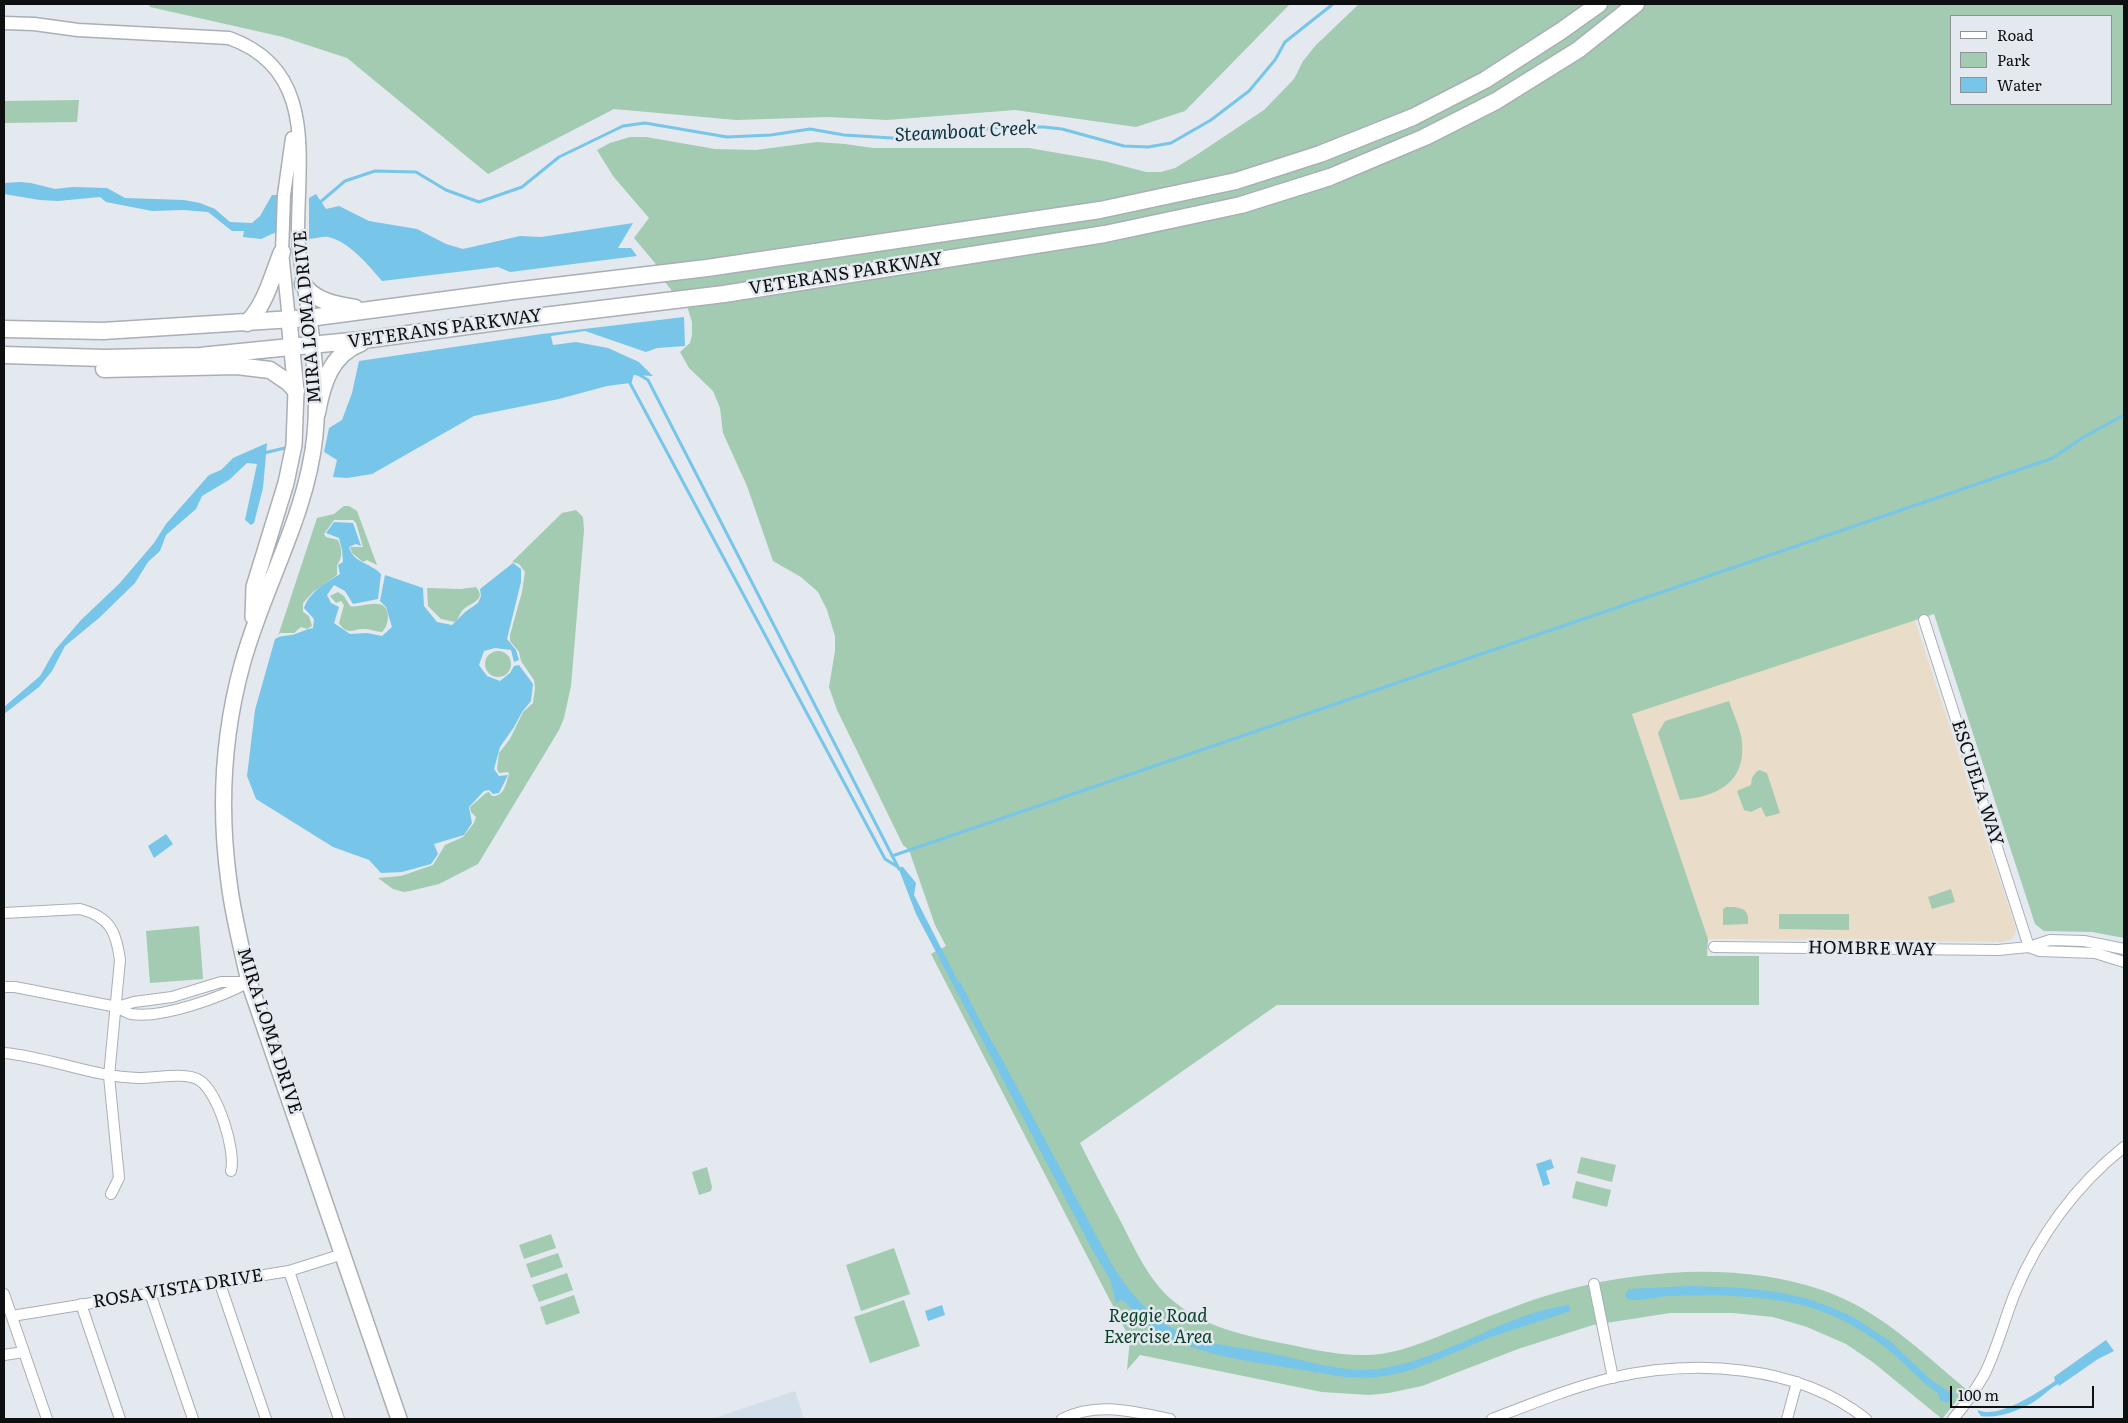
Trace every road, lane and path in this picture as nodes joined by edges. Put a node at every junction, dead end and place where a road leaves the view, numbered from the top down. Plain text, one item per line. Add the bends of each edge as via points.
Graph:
1 (1599, 4) edge
2 (1636, 4) edge
3 (4, 23) edge
4 (295, 113) junction
5 (282, 245) junction
6 (303, 284) junction
7 (365, 310) junction
8 (309, 318) junction
9 (289, 320) junction
10 (248, 323) junction
11 (4, 329) edge
12 (371, 340) junction
13 (312, 345) junction
14 (291, 347) junction
15 (4, 357) edge
16 (296, 391) junction
17 (317, 413) junction
18 (1924, 620) dead end
19 (252, 631) junction
20 (4, 913) edge
21 (1714, 947) dead end
22 (2029, 947) junction
23 (2124, 949) edge
24 (2124, 962) edge
25 (249, 982) junction
26 (4, 987) edge
27 (117, 1007) junction
28 (4, 1053) edge
29 (109, 1076) junction
30 (2124, 1148) edge
31 (231, 1171) dead end
32 (111, 1194) dead end
33 (343, 1254) junction
34 (289, 1271) junction
35 (219, 1282) junction
36 (1594, 1284) dead end
37 (4, 1294) edge
38 (150, 1294) junction
39 (81, 1304) junction
40 (12, 1316) junction
41 (24, 1352) junction
42 (4, 1355) edge
43 (1613, 1378) junction
44 (1797, 1382) junction
45 (45, 1419) edge
46 (120, 1419) edge
47 (193, 1419) edge
48 (266, 1419) edge
49 (339, 1419) edge
50 (399, 1419) edge
51 (1062, 1419) edge
52 (1170, 1419) edge
53 (1492, 1419) edge
54 (1787, 1419) edge
55 (1866, 1419) edge
56 (1953, 1419) edge

1 - 7 main road, VETERANS PARKWAY via 1485,80 1413,117 1320,154 1236,181 1100,210 707,268
2 - 12 main road, VETERANS PARKWAY via 1578,50 1487,105 1425,137 1330,177 1241,205 1105,234 724,294
3 - 4 street, MIRA LOMA DRIVE via 229,38 260,53 272,64 284,79
4 - 5 street, MIRA LOMA DRIVE via 284,195
4 - 6 street, MIRA LOMA DRIVE
5 - 9 street, MIRA LOMA DRIVE
5 - 10 main road via 262,303
6 - 7 main road via 311,294 337,305
6 - 8 street, MIRA LOMA DRIVE
7 - 8 main road, VETERANS PARKWAY
8 - 9 main road, VETERANS PARKWAY
8 - 13 main road, MIRA LOMA DRIVE
9 - 10 main road, VETERANS PARKWAY
9 - 14 main road, MIRA LOMA DRIVE
10 - 11 main road, VETERANS PARKWAY via 103,331
12 - 13 main road, VETERANS PARKWAY
12 - 17 main road via 340,354 321,389
13 - 14 main road, VETERANS PARKWAY
13 - 17 main road, MIRA LOMA DRIVE
14 - 15 main road, VETERANS PARKWAY via 200,356
14 - 16 main road, MIRA LOMA DRIVE
15 - 16 main road via 22,366 53,368 237,366 270,370
16 - 19 main road, MIRA LOMA DRIVE via 295,432 289,466 254,587
17 - 19 main road, MIRA LOMA DRIVE via 312,458 300,504
18 - 22 street, ESCUELA WAY
19 - 25 main road, MIRA LOMA DRIVE via 234,701 227,747 224,809 234,916
20 - 27 street via 80,909 105,920 118,943
21 - 22 street, HOMBRE WAY via 1998,950
22 - 23 street, HOMBRE WAY via 2050,940 2084,941
22 - 24 street, HOMBRE WAY via 2040,952 2095,953
25 - 27 street via 226,994 176,1010 129,1014
25 - 33 main road, MIRA LOMA DRIVE
26 - 27 street
27 - 29 street
28 - 29 street
29 - 31 street via 191,1076 208,1087 232,1151
29 - 32 street via 119,1178
30 - 56 street via 2082,1187 2052,1224 2022,1276 1984,1374
33 - 34 street, ROSA VISTA DRIVE
33 - 50 main road, MIRA LOMA DRIVE
34 - 35 street, ROSA VISTA DRIVE
34 - 49 street
35 - 38 street, ROSA VISTA DRIVE
35 - 48 street
36 - 43 street
37 - 40 street
38 - 39 street, ROSA VISTA DRIVE
38 - 47 street
39 - 40 street, ROSA VISTA DRIVE
39 - 46 street
40 - 41 street
41 - 42 street
41 - 45 street
43 - 44 street via 1673,1370 1720,1370 1764,1374
43 - 53 street via 1554,1395
44 - 54 street
44 - 55 street via 1825,1393
51 - 52 street via 1079,1412 1106,1408

